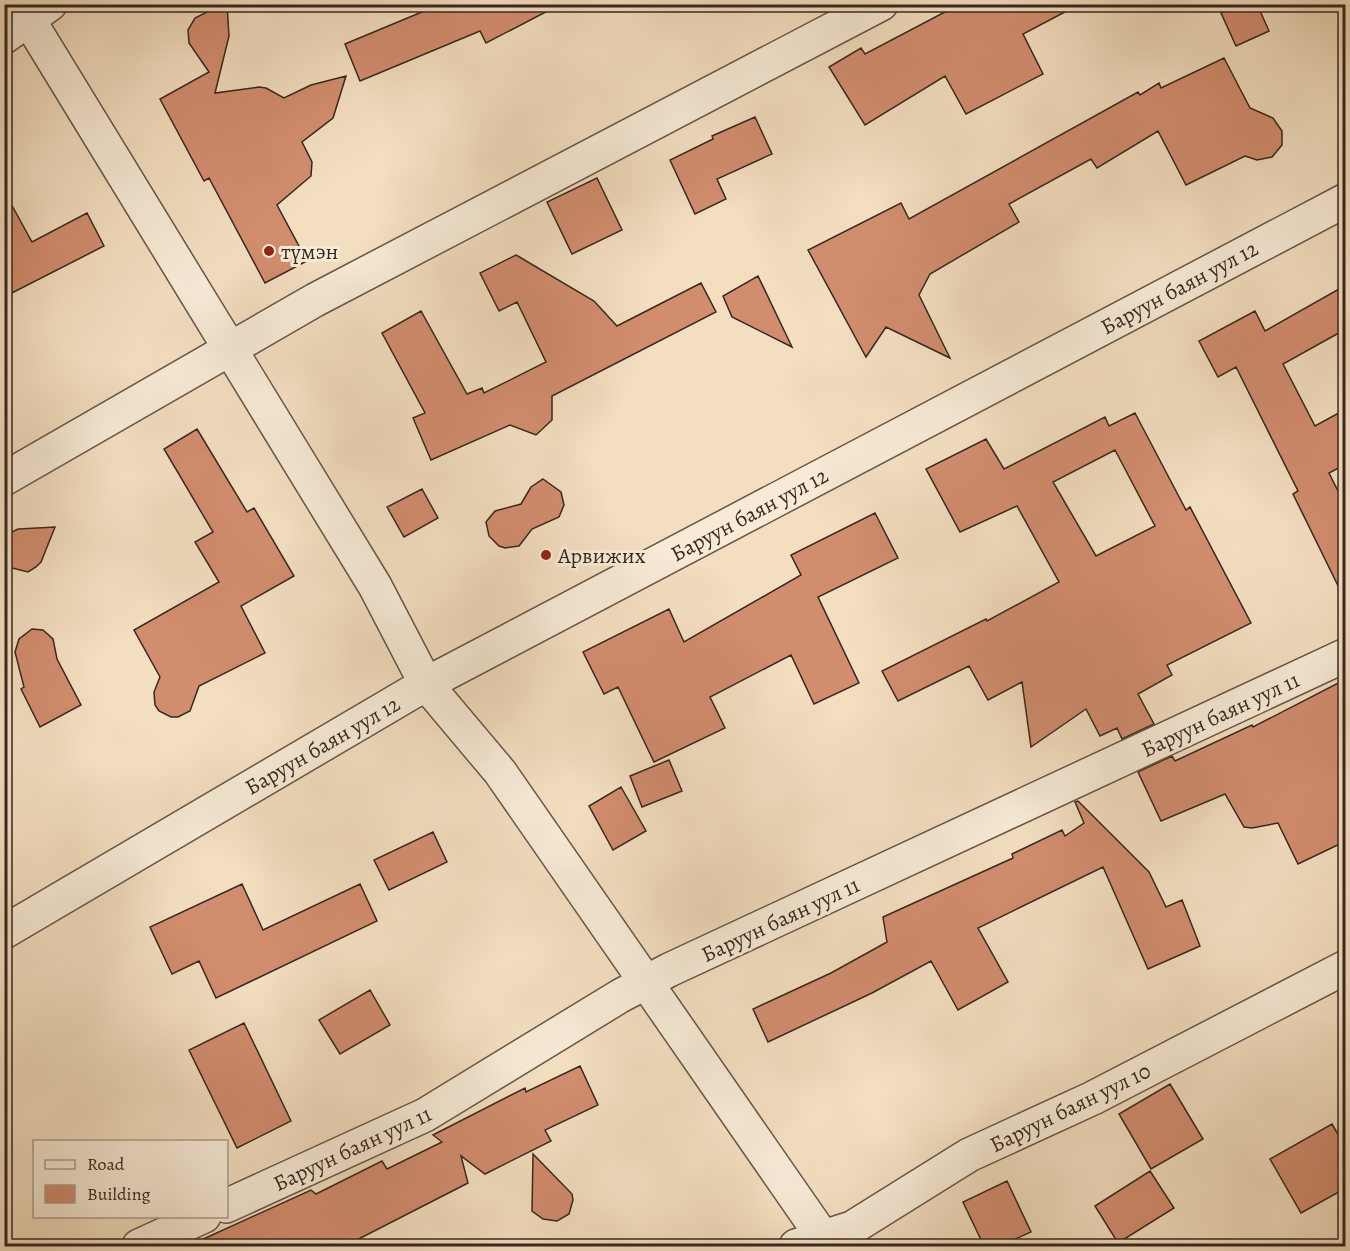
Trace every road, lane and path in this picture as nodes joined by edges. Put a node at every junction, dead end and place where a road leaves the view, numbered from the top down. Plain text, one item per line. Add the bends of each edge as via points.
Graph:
1 (881, 4) edge
2 (25, 16) edge
3 (1346, 200) edge
4 (229, 350) junction
5 (4, 479) edge
6 (1346, 655) edge
7 (426, 684) junction
8 (4, 932) edge
9 (1346, 967) edge
10 (645, 982) junction
11 (228, 1205) edge
12 (200, 1218) edge
13 (816, 1243) edge
14 (139, 1246) edge

1 - 4 street via 315,300
2 - 4 street
3 - 7 street, Баруун баян уул 12
4 - 5 street
4 - 7 street via 375,586
6 - 10 street, Баруун баян уул 11
7 - 8 street, Баруун баян уул 12
7 - 10 street via 500,772
9 - 13 street, Баруун баян уул 10 via 1093,1098 969,1155 852,1228
10 - 11 street, Баруун баян уул 11 via 425,1115
10 - 13 street
12 - 14 street

